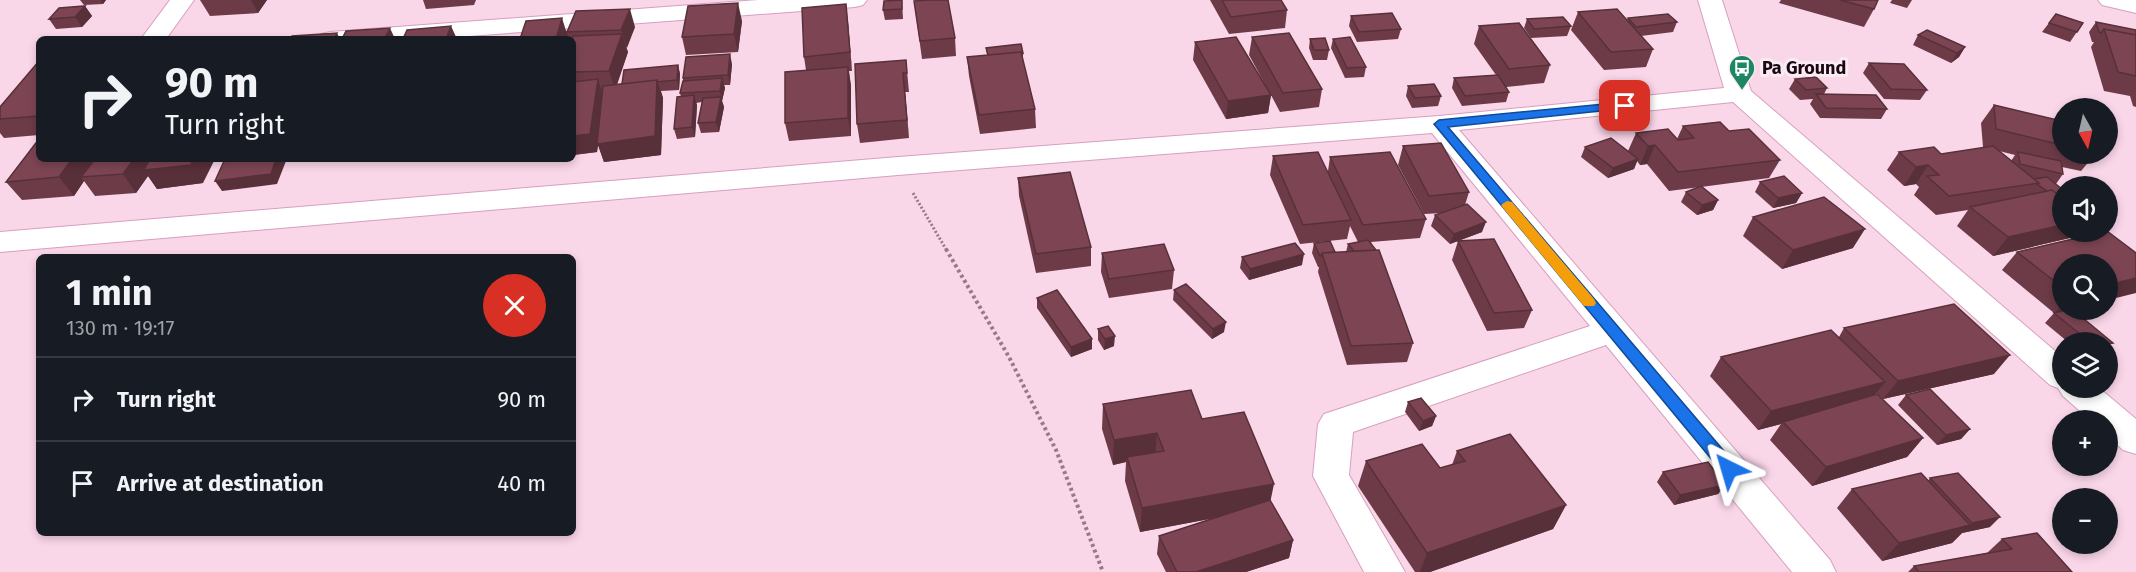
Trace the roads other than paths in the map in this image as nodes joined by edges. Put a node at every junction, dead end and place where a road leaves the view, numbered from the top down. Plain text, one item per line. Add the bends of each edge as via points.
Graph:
1 (182, 0) edge
2 (855, 0) edge
3 (1710, 0) edge
4 (2110, 0) edge
5 (2136, 6) edge
6 (155, 36) edge
7 (370, 36) edge
8 (1739, 94) junction
9 (1439, 124) junction
10 (0, 242) edge
11 (1612, 331) junction
12 (2052, 367) edge
13 (2088, 398) edge
14 (2136, 440) edge
15 (1385, 572) edge
16 (1816, 572) edge

1 - 6 street
2 - 7 street
3 - 8 street
4 - 5 street
8 - 9 street
8 - 12 street
9 - 10 street
9 - 11 street
11 - 15 street via 1336,424 1331,476
11 - 16 street
13 - 14 street

